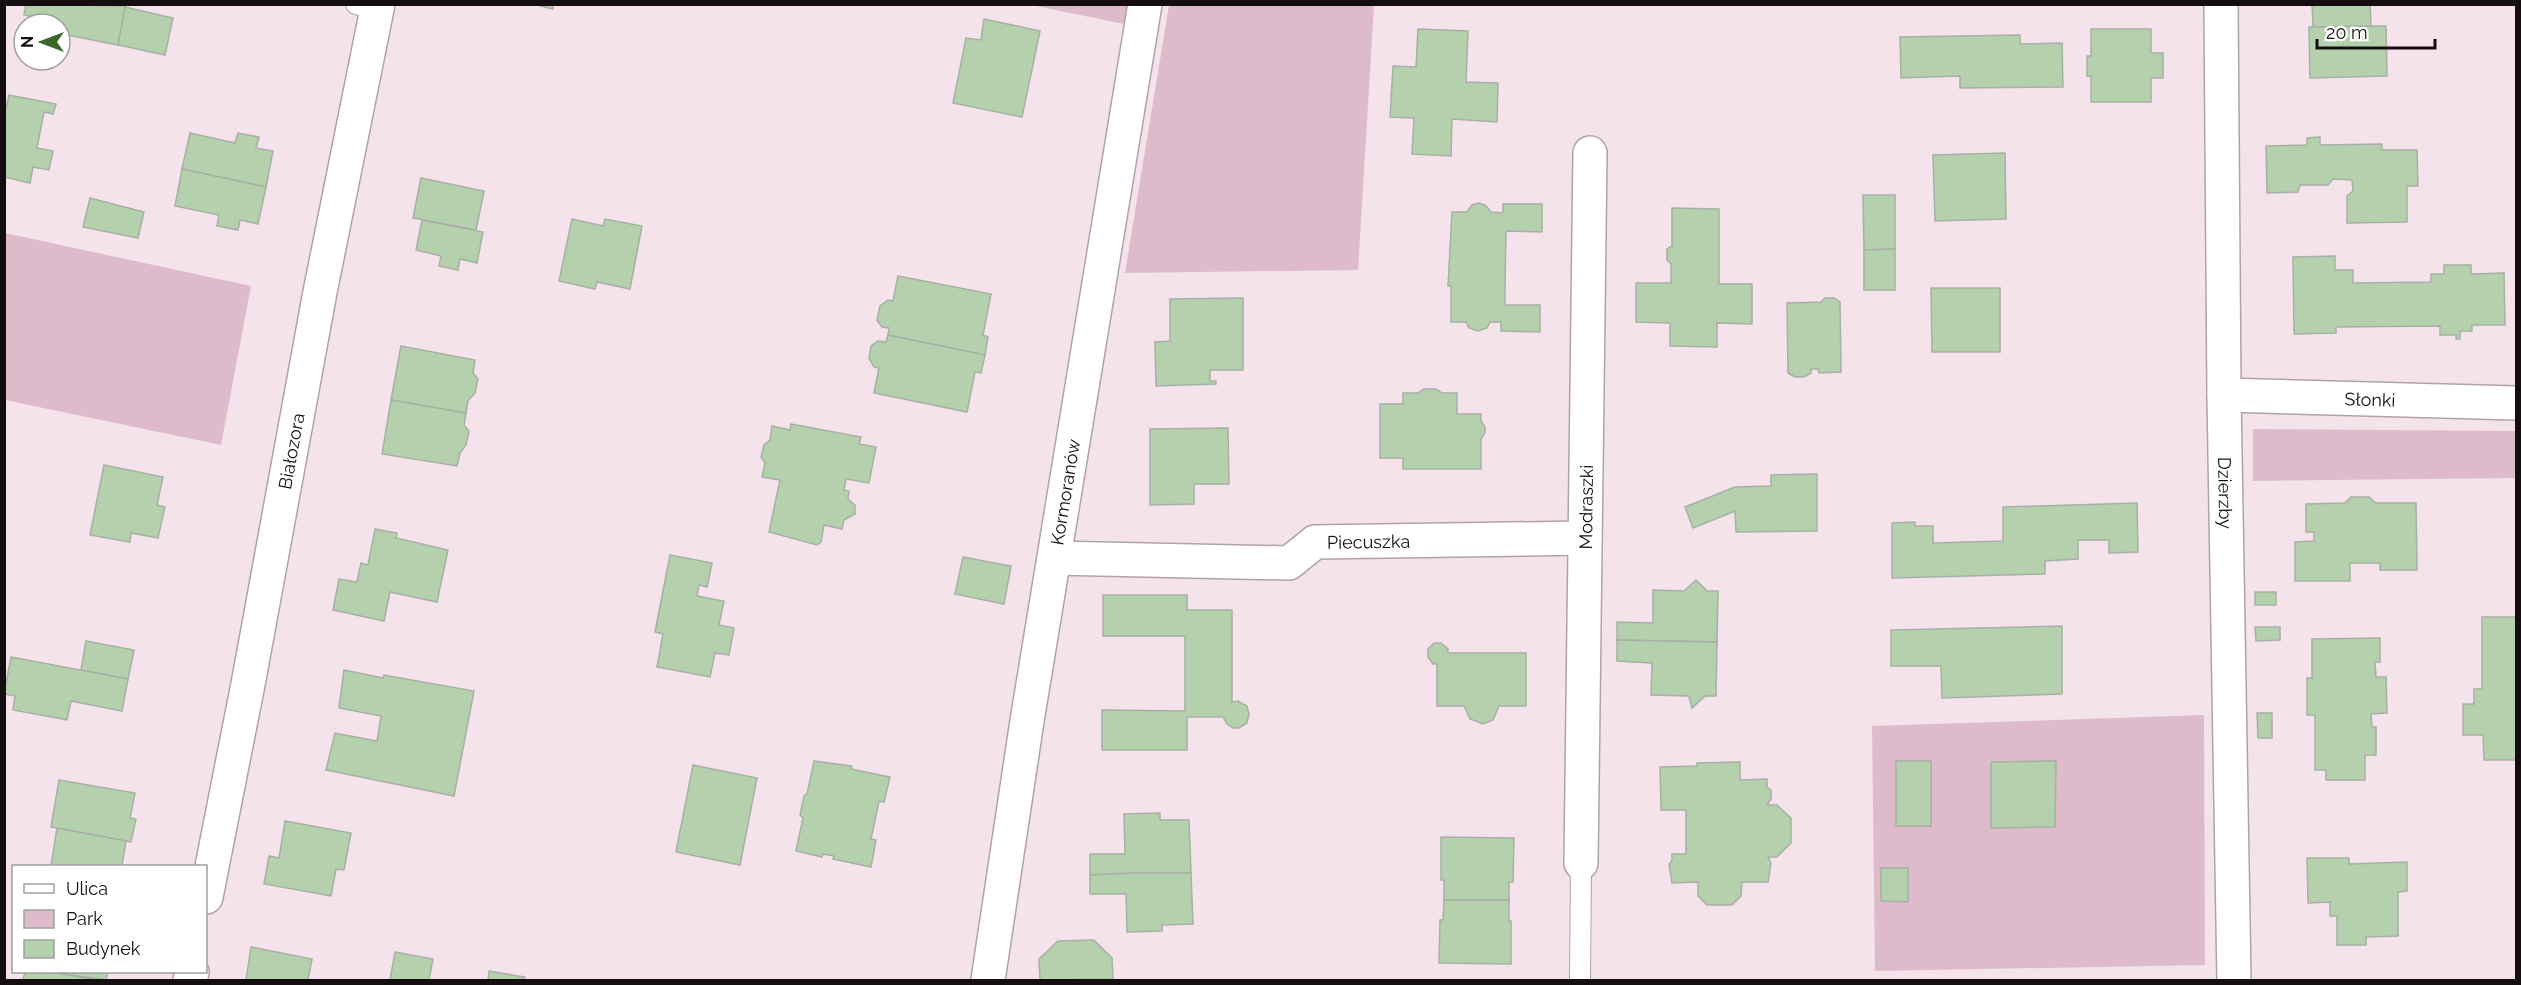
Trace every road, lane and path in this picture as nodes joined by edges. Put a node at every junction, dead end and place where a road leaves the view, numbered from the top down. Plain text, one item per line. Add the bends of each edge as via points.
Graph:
1 (1145, 4) edge
2 (2221, 4) edge
3 (371, 6) edge
4 (1590, 153) dead end
5 (2224, 395) junction
6 (2517, 403) edge
7 (1585, 538) junction
8 (1054, 558) junction
9 (1581, 863) joint
10 (207, 892) edge
11 (988, 981) edge
12 (1580, 981) edge
13 (2234, 981) edge

1 - 8 street, Kormoranów
2 - 5 street, Dzierzby
3 - 10 street, Białozora
4 - 7 street, Modraszki
5 - 6 street, Słonki
5 - 13 street, Dzierzby
7 - 8 street, Piecuszka via 1315,542 1289,563
7 - 9 street, Modraszki
8 - 11 street, Kormoranów
9 - 12 lane

